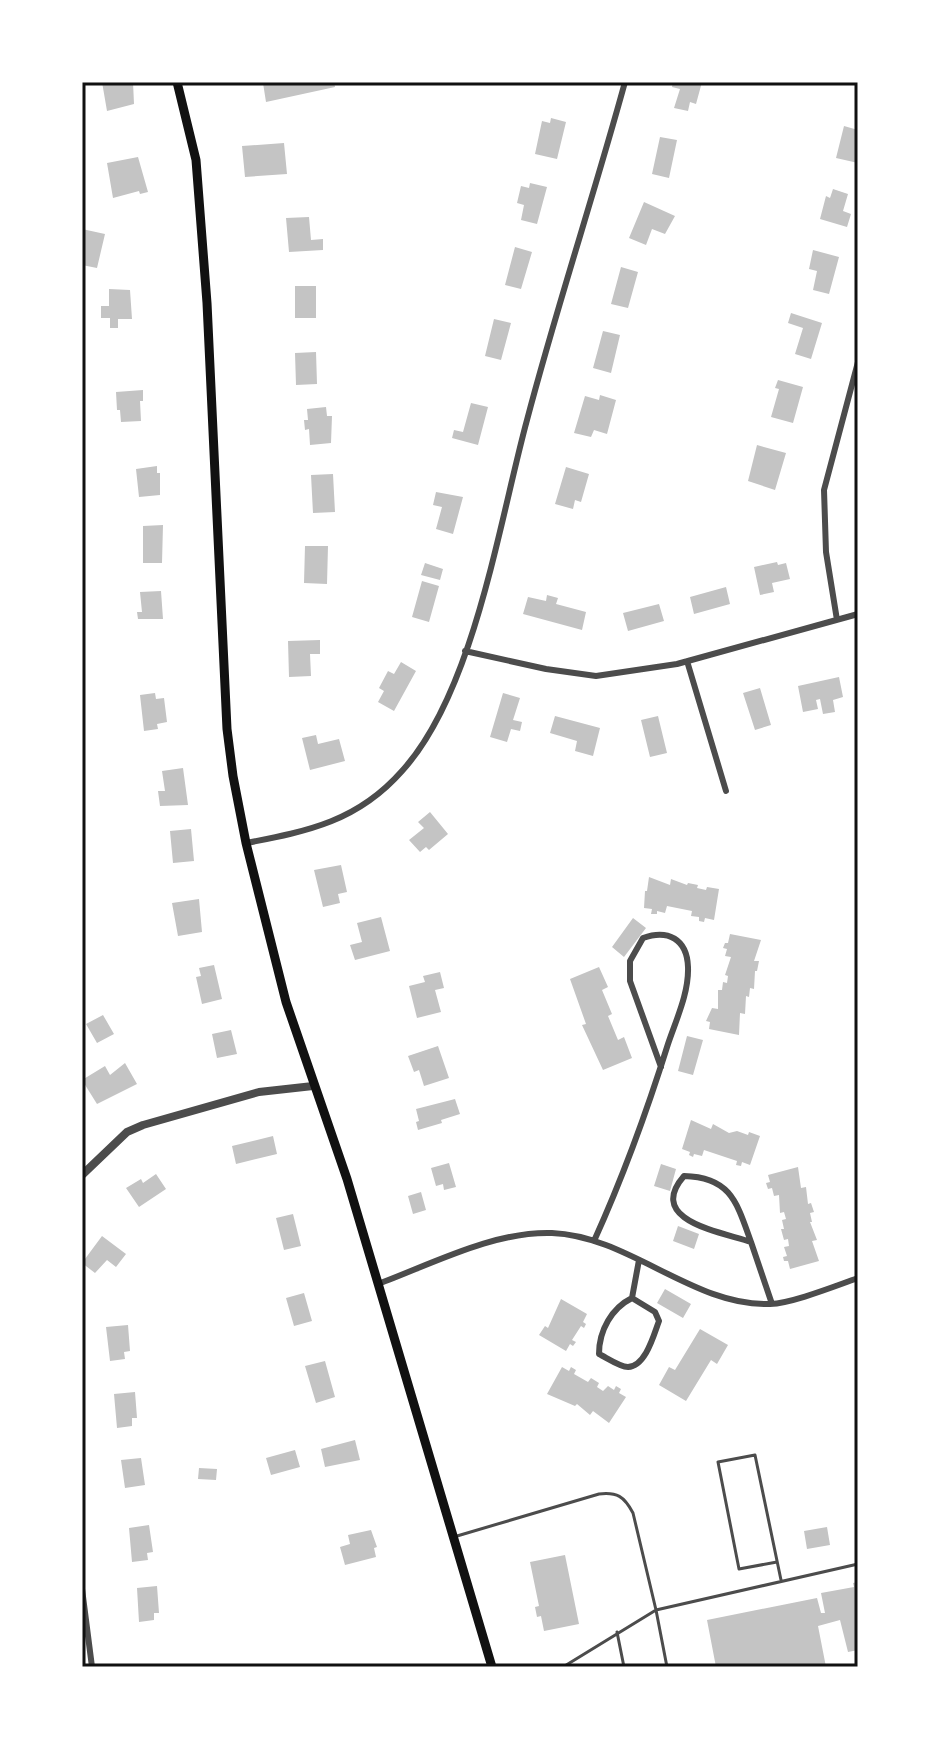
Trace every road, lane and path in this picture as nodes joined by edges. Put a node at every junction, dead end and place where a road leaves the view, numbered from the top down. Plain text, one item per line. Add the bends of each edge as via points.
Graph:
1 (177, 82) edge
2 (625, 82) edge
3 (858, 362) edge
4 (858, 614) edge
5 (837, 620) junction
6 (465, 651) junction
7 (687, 661) junction
8 (726, 791) dead end
9 (246, 843) junction
10 (661, 1067) junction
11 (313, 1086) junction
12 (82, 1175) edge
13 (594, 1241) junction
14 (751, 1242) junction
15 (639, 1260) junction
16 (858, 1278) edge
17 (378, 1284) junction
18 (632, 1298) junction
19 (772, 1304) junction
20 (453, 1537) junction
21 (777, 1562) junction
22 (858, 1564) edge
23 (781, 1580) junction
24 (82, 1589) edge
25 (656, 1610) junction
26 (617, 1632) junction
27 (92, 1667) edge
28 (492, 1667) edge
29 (563, 1667) edge
30 (624, 1667) edge
31 (667, 1667) edge

1 - 9 main road via 196,160 227,729
2 - 6 street
3 - 5 street via 824,490 826,552
4 - 5 street
5 - 7 street
6 - 7 street via 596,676
6 - 9 street via 425,741 374,798 348,816 306,832
7 - 8 street
9 - 11 main road
10 - 10 street via 630,981 630,961 643,938 653,934 678,938 688,968
10 - 13 street
11 - 12 street via 259,1092 143,1125 127,1132
11 - 17 main road
13 - 15 street
13 - 17 street via 555,1233 505,1236
14 - 14 street via 681,1217 674,1197 684,1176 726,1188
14 - 19 street
15 - 18 street
15 - 19 street via 719,1296
16 - 19 street
17 - 20 main road
18 - 18 street via 610,1316 599,1344 599,1354 626,1367 646,1354 659,1321 655,1312
20 - 25 lane via 614,1493 633,1513
20 - 28 main road
21 - 21 lane via 755,1455 718,1462 739,1569
21 - 23 lane
22 - 23 lane
23 - 25 lane
24 - 27 street
25 - 26 lane
25 - 31 lane
26 - 29 lane
26 - 30 lane

